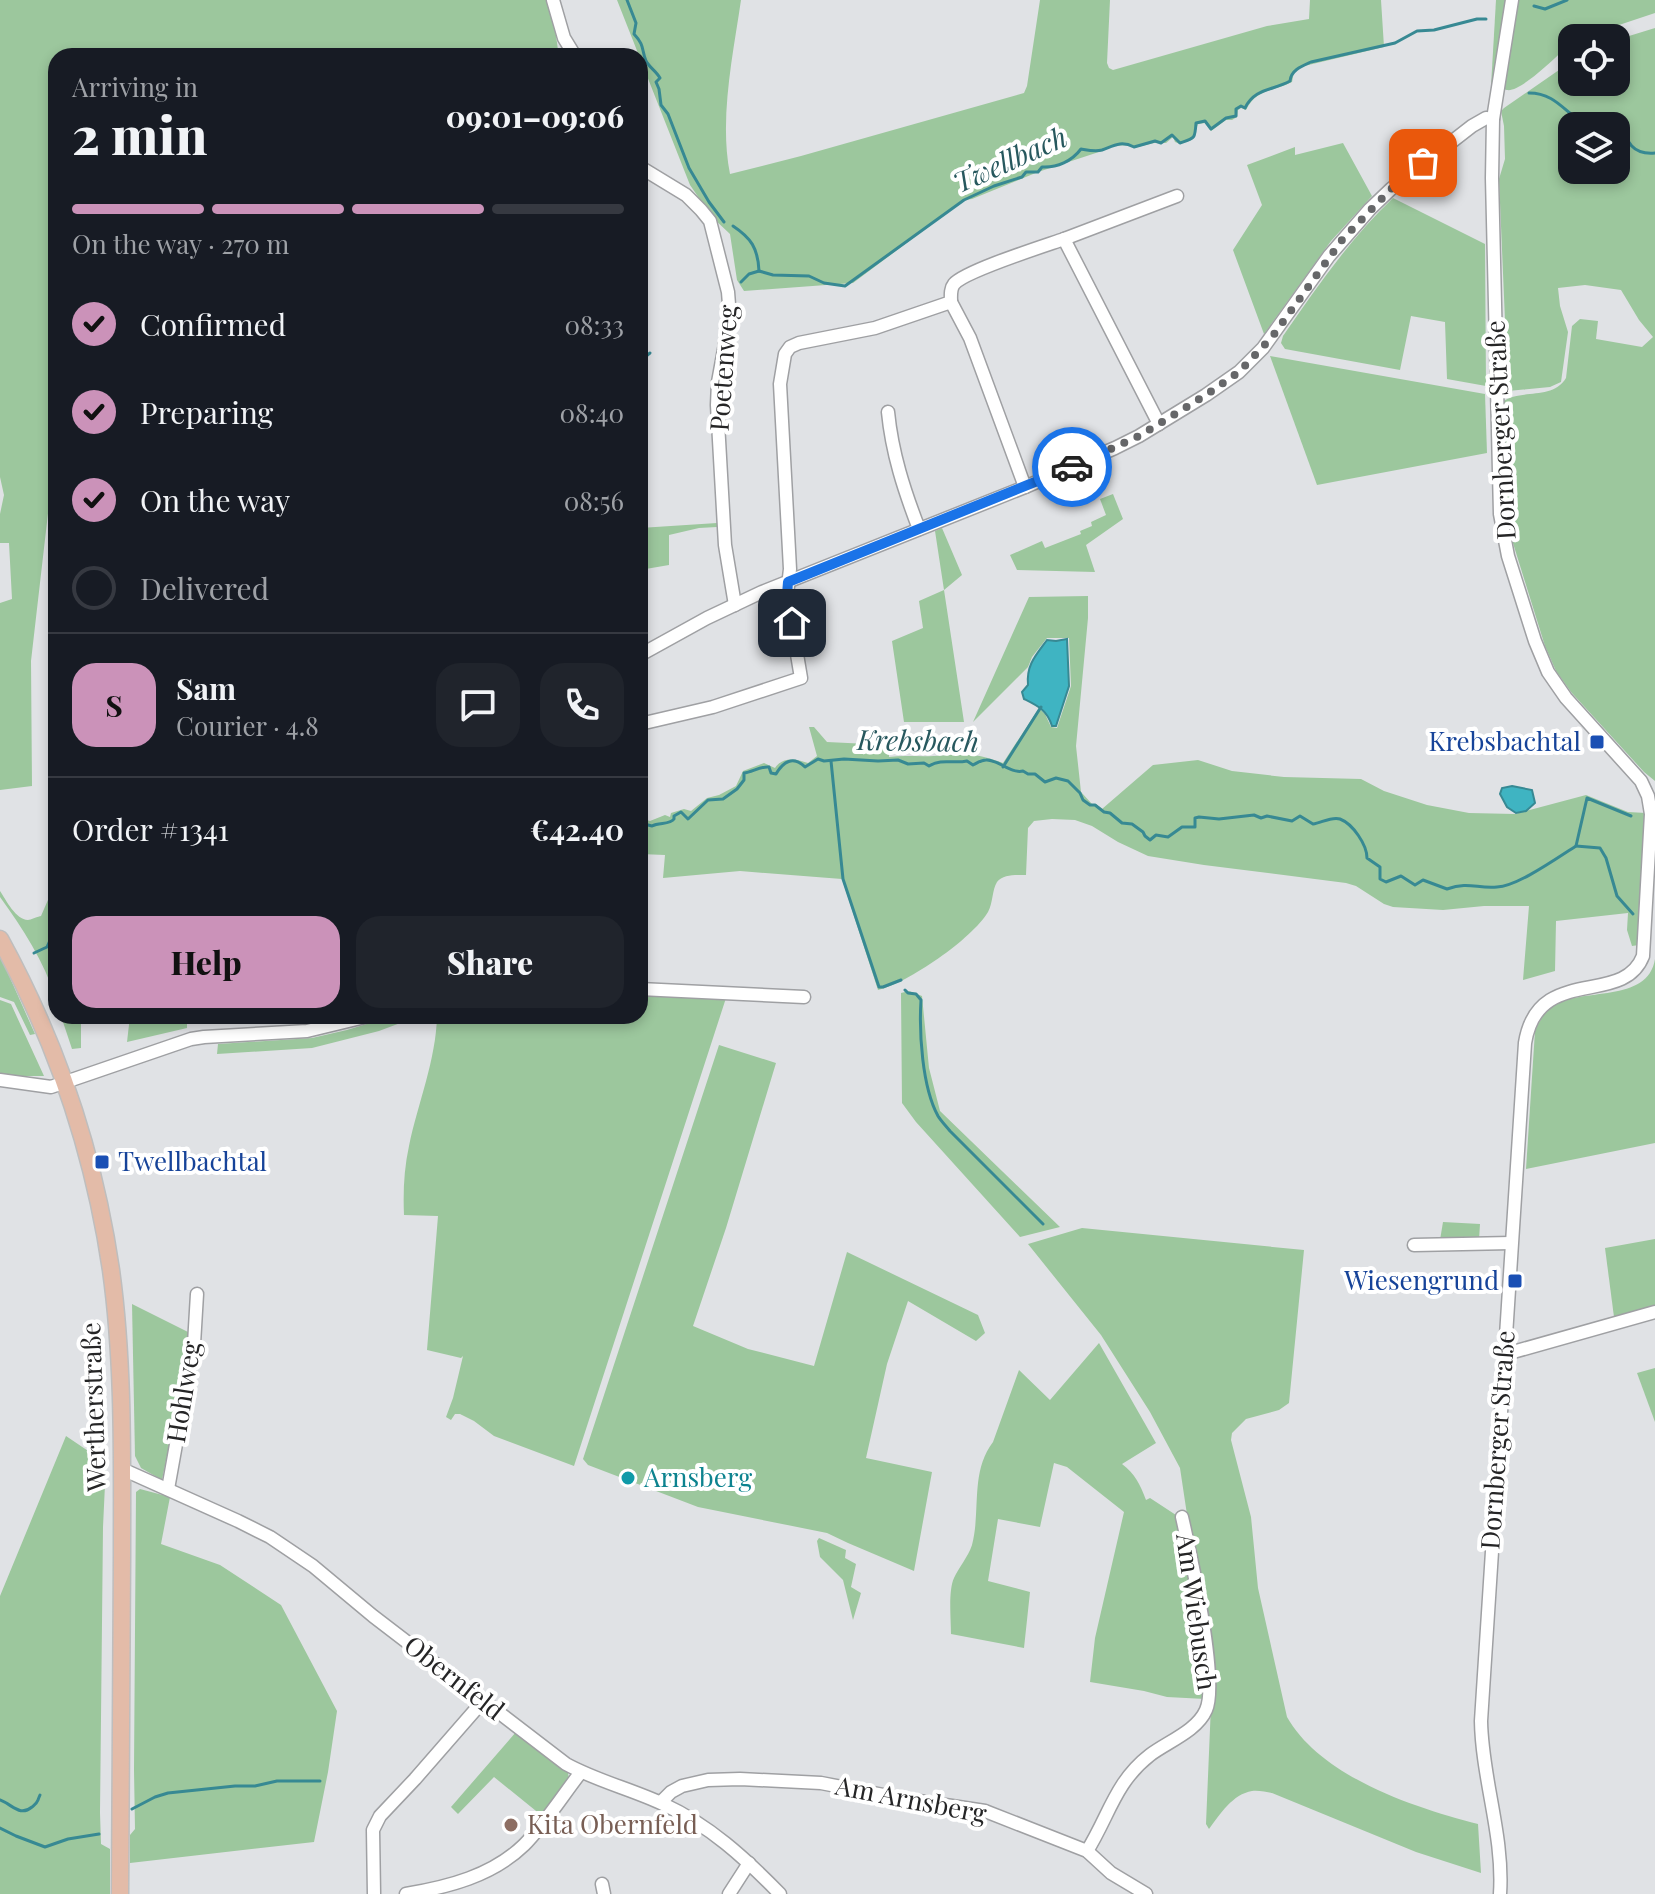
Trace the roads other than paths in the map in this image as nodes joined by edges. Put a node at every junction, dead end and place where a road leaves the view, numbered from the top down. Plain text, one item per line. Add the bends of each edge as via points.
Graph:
1 (553, 0) edge
2 (1512, 0) edge
3 (570, 48) edge
4 (1493, 119) junction
5 (648, 172) edge
6 (1177, 196) dead end
7 (1064, 239) junction
8 (951, 302) junction
9 (888, 412) dead end
10 (1159, 424) junction
11 (1025, 487) junction
12 (919, 529) junction
13 (788, 582) junction
14 (735, 605) junction
15 (648, 651) edge
16 (648, 722) edge
17 (1650, 786) edge
18 (0, 939) edge
19 (648, 989) edge
20 (804, 997) dead end
21 (336, 1024) edge
22 (0, 1080) edge
23 (64, 1083) junction
24 (1511, 1243) junction
25 (1414, 1245) dead end
26 (197, 1294) dead end
27 (1655, 1312) edge
28 (1505, 1351) junction
29 (122, 1469) junction
30 (168, 1489) junction
31 (1182, 1517) dead end
32 (483, 1701) junction
33 (581, 1772) junction
34 (661, 1802) junction
35 (1087, 1851) junction
36 (749, 1863) junction
37 (414, 1893) edge
38 (120, 1894) edge
39 (374, 1894) edge
40 (729, 1894) edge
41 (780, 1894) edge
42 (1146, 1894) edge
43 (1500, 1894) edge

1 - 3 street
2 - 4 street, Dornberger Straße
4 - 10 street via 1472,126 1391,189 1342,240 1256,356
4 - 17 street, Dornberger Straße via 1503,538 1548,672
5 - 14 street, Poetenweg via 686,195 710,221 728,292 730,317 717,405 725,545
6 - 7 street
7 - 8 street via 959,280 951,290
7 - 10 street
8 - 11 street via 970,338
8 - 13 street via 875,328 799,343 785,354 780,384
9 - 12 street via 904,490
10 - 11 street
11 - 12 street
12 - 13 street
13 - 14 street
13 - 16 street via 801,678
14 - 15 street
17 - 24 street, Dornberger Straße via 1643,956 1621,979 1551,999 1529,1025
18 - 23 main road, Wertherstraße via 32,1001
19 - 20 street
21 - 23 street via 191,1039
22 - 23 street via 45,1087
23 - 29 main road, Wertherstraße via 94,1185 110,1268
24 - 25 street
24 - 28 street, Dornberger Straße
26 - 30 street, Hohlweg via 194,1344
27 - 28 street
28 - 43 street, Dornberger Straße via 1481,1721
29 - 30 street, Obernfeld
29 - 38 main road, Wertherstraße
30 - 32 street, Obernfeld via 270,1537
31 - 35 street, Am Wiebusch via 1207,1651 1208,1709 1129,1774
32 - 33 street, Obernfeld
32 - 39 street via 380,1816 373,1830
33 - 34 street, Obernfeld
33 - 37 street via 527,1843 500,1864
34 - 35 street, Am Arnsberg via 682,1786 708,1780 821,1783 985,1811
34 - 36 street, Obernfeld via 711,1831
35 - 42 street, Am Arnsberg
36 - 40 street
36 - 41 street, Obernfeld

